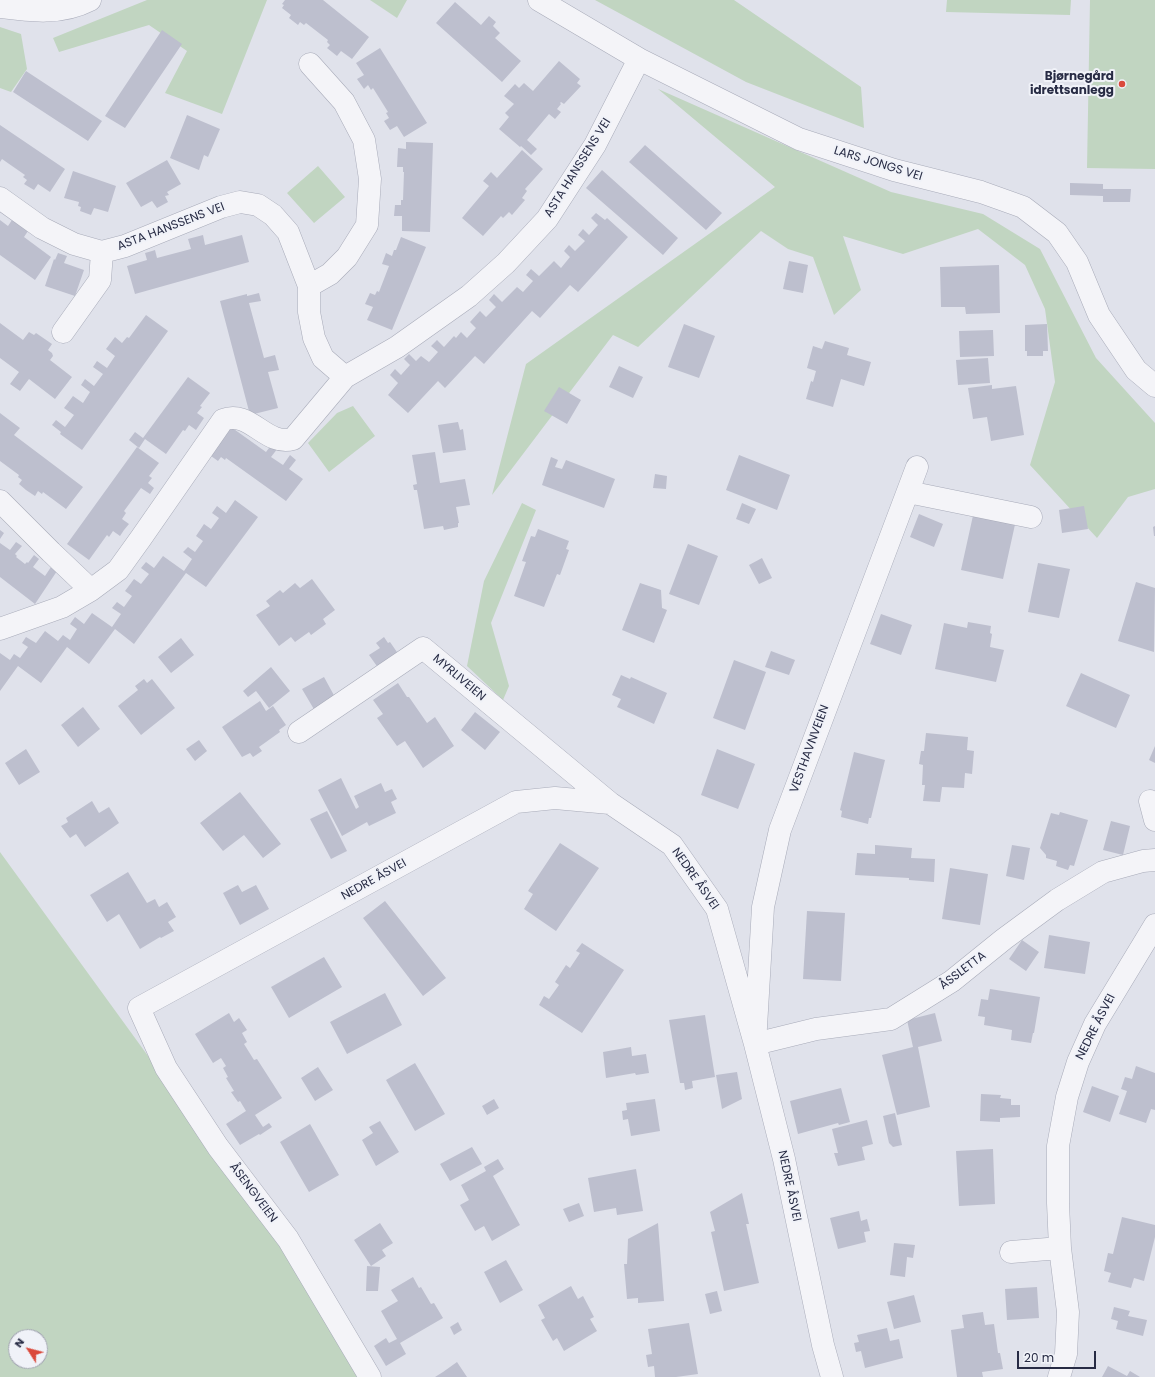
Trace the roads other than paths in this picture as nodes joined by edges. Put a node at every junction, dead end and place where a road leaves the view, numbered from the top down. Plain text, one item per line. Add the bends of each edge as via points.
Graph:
1 (90, 0) edge
2 (539, 0) edge
3 (0, 7) edge
4 (639, 59) junction
5 (310, 64) dead end
6 (0, 198) edge
7 (102, 252) junction
8 (309, 286) junction
9 (63, 332) dead end
10 (345, 377) junction
11 (1155, 386) edge
12 (917, 467) dead end
13 (908, 492) junction
14 (0, 501) edge
15 (1031, 517) dead end
16 (91, 590) junction
17 (0, 629) edge
18 (299, 732) dead end
19 (610, 803) junction
20 (1155, 860) edge
21 (1155, 925) edge
22 (139, 1008) joint
23 (755, 1044) junction
24 (1060, 1248) junction
25 (1011, 1252) dead end
26 (370, 1377) edge
27 (832, 1377) edge
28 (1059, 1377) edge

1 - 3 street via 67,9 35,12
2 - 4 street, LARS JONGS VEI
4 - 10 street, ASTA HANSSENS VEI via 595,145 547,219 506,263 469,296 397,347
4 - 11 street, LARS JONGS VEI via 799,139 894,170 981,192 1023,207 1057,233 1077,262 1099,315 1136,370
5 - 8 street via 344,102 364,140 370,179 368,226 347,256 330,274
6 - 7 street, ASTA HANSSENS VEI via 42,228 74,244
7 - 8 street, ASTA HANSSENS VEI via 125,246 221,207 240,202 258,205 273,215 288,232
7 - 9 street via 100,280
8 - 10 street, ASTA HANSSENS VEI via 309,312 314,338 323,358
10 - 16 street, ASTA HANSSENS VEI via 293,439 285,442 270,437 244,419 229,417 222,420 118,570
12 - 13 street, VESTHAVNVEIEN
13 - 15 street
13 - 23 street, VESTHAVNVEIEN via 780,830 763,907
14 - 16 street
16 - 17 street, ASTA HANSSENS VEI via 62,607
18 - 19 street, MYRLIVEIEN via 423,648
19 - 22 street, NEDRE ÅSVEI via 555,798 516,802
19 - 23 street, NEDRE ÅSVEI via 672,845 717,909
20 - 23 street, ÅSSLETTA via 1103,872 1057,900 952,981 891,1019 816,1029
21 - 24 street, NEDRE ÅSVEI via 1095,1024 1069,1090 1058,1146
22 - 26 street, ÅSENGVEIEN via 166,1068 218,1147 292,1246
23 - 27 street, NEDRE ÅSVEI via 784,1159
24 - 25 street
24 - 28 street, NEDRE ÅSVEI via 1068,1312 1066,1354

